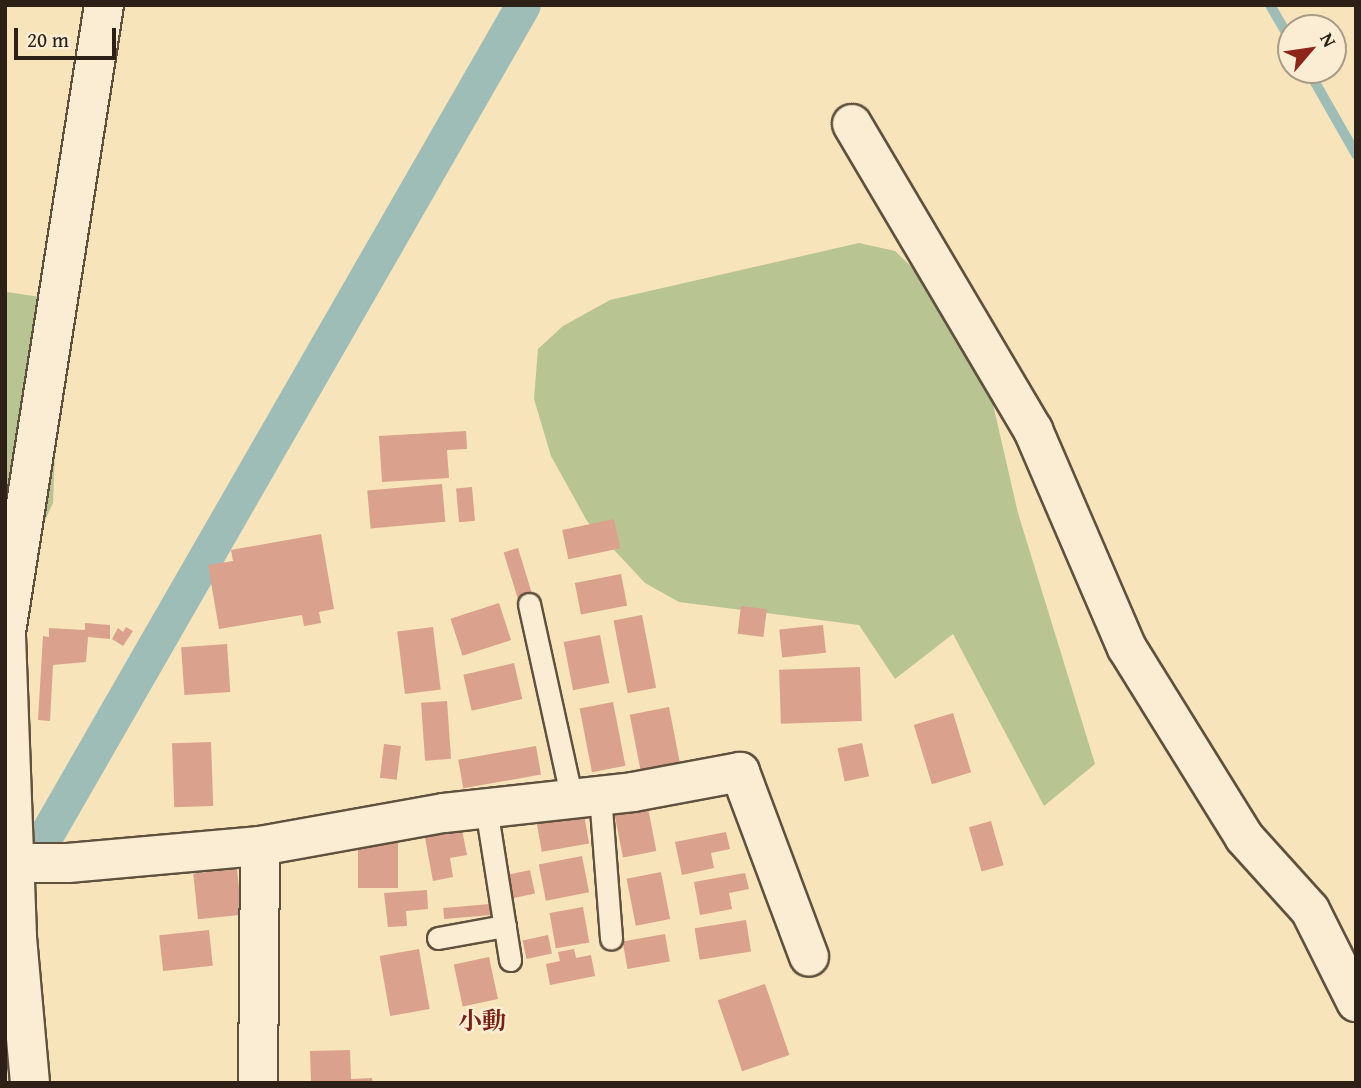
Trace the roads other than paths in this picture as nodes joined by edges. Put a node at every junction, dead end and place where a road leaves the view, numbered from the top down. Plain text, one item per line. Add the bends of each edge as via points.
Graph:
1 (104, 5) edge
2 (852, 124) dead end
3 (529, 604) dead end
4 (586, 797) junction
5 (486, 808) junction
6 (260, 846) junction
7 (10, 863) edge
8 (505, 926) junction
9 (438, 938) dead end
10 (611, 939) dead end
11 (808, 957) dead end
12 (510, 960) dead end
13 (1356, 1002) edge
14 (30, 1083) edge
15 (258, 1083) edge

1 - 7 street via 6,632
2 - 13 street via 1033,430 1128,648 1244,836 1310,909
3 - 4 lane
4 - 5 street
4 - 10 lane
4 - 11 street via 740,772
5 - 6 street
5 - 8 lane
6 - 7 street
6 - 15 street
7 - 14 street
8 - 9 lane
8 - 12 lane

